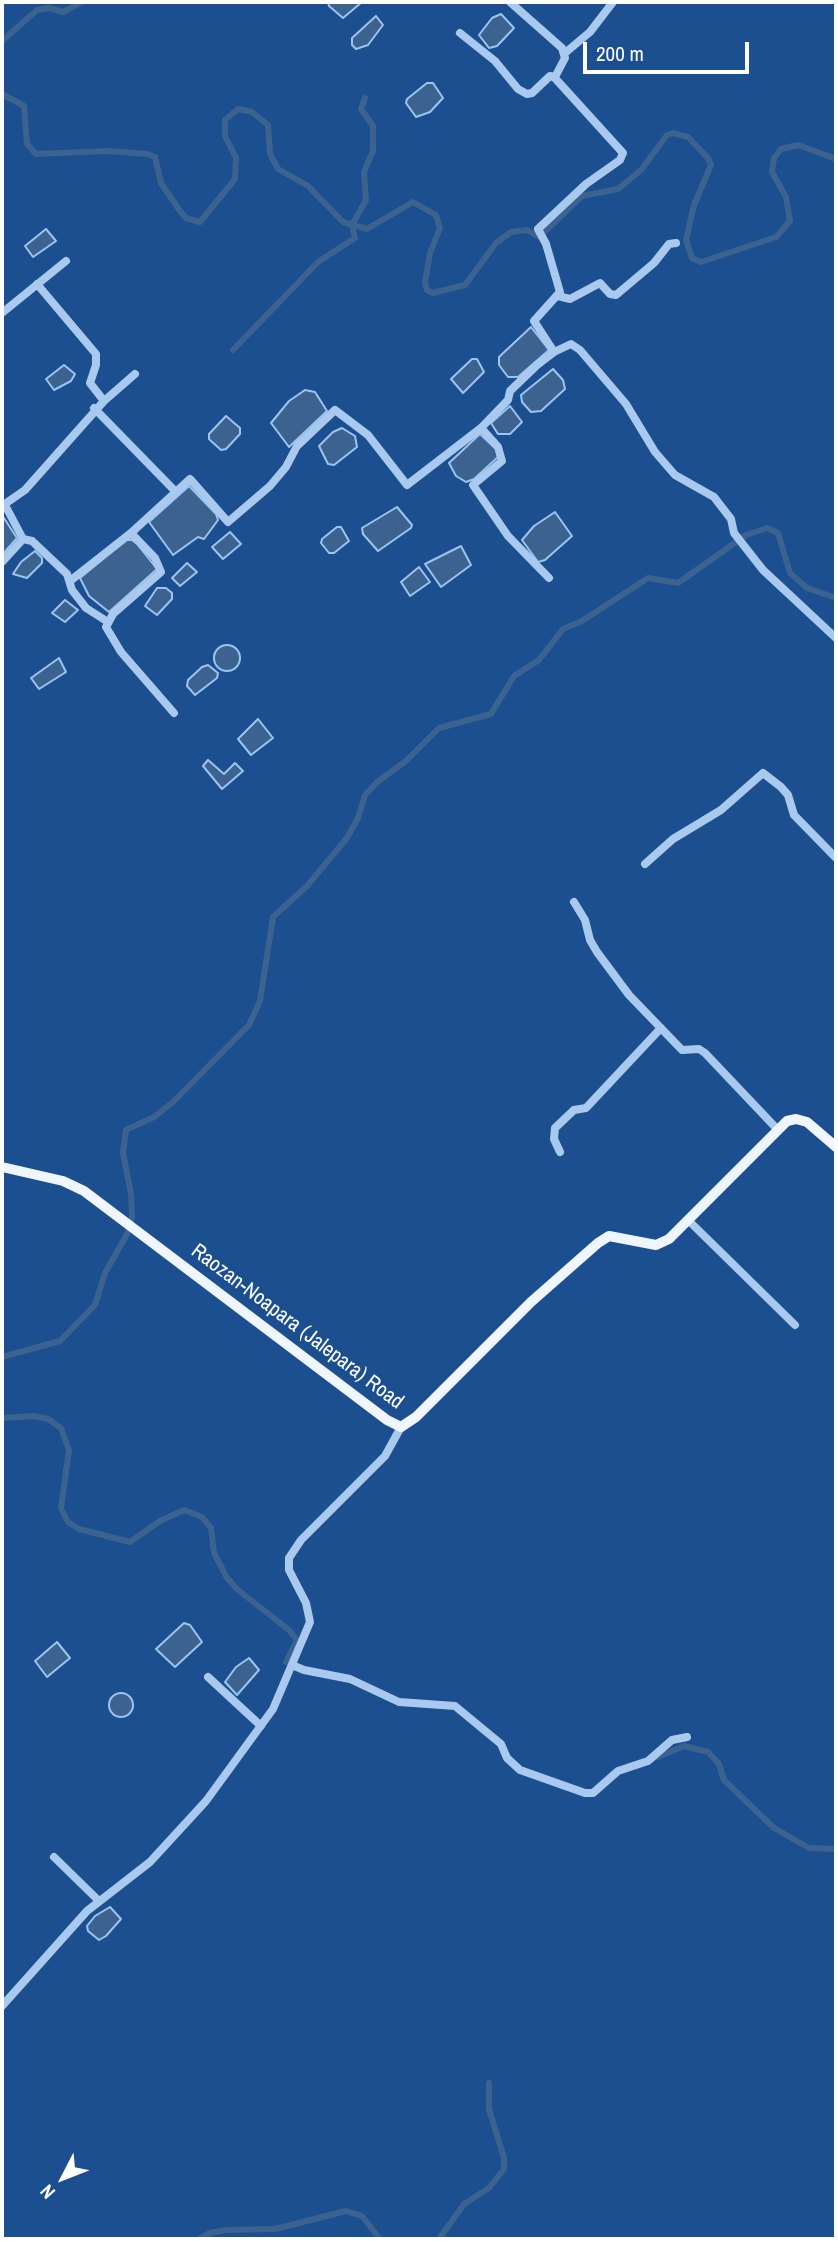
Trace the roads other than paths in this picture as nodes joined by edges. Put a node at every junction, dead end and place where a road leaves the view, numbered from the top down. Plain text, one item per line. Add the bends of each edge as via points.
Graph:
1 (510, 2) edge
2 (613, 2) edge
3 (460, 33) dead end
4 (565, 53) junction
5 (555, 77) junction
6 (676, 243) dead end
7 (66, 261) dead end
8 (37, 284) junction
9 (558, 296) junction
10 (2, 313) edge
11 (554, 352) junction
12 (135, 374) dead end
13 (104, 401) junction
14 (95, 409) junction
15 (481, 428) junction
16 (175, 491) junction
17 (3, 505) edge
18 (131, 533) junction
19 (23, 539) junction
20 (2, 562) edge
21 (549, 578) dead end
22 (70, 581) junction
23 (108, 622) junction
24 (836, 638) edge
25 (174, 713) dead end
26 (836, 858) edge
27 (645, 864) dead end
28 (574, 902) dead end
29 (661, 1028) junction
30 (778, 1129) junction
31 (836, 1147) edge
32 (560, 1152) dead end
33 (2, 1167) edge
34 (688, 1220) junction
35 (795, 1325) dead end
36 (401, 1427) junction
37 (292, 1665) junction
38 (208, 1677) dead end
39 (261, 1726) junction
40 (687, 1737) dead end
41 (54, 1857) dead end
42 (99, 1901) junction
43 (2, 2006) edge

1 - 4 street
2 - 4 street via 590,32
3 - 5 street via 495,61 518,89 532,93 550,76
4 - 5 street
5 - 9 street via 623,153 567,200 541,235
6 - 9 street via 616,295 600,283 570,299
7 - 8 street
8 - 10 street
8 - 13 street via 96,354 90,383
9 - 11 street via 534,321
11 - 15 street via 510,391 508,400
11 - 24 street via 567,344 580,350 626,404 675,475 705,490 725,509 741,545
12 - 13 street
13 - 14 street
14 - 16 street
14 - 17 street via 25,490
15 - 16 street via 407,485 368,435 335,410 297,446 262,494 228,522 190,479
15 - 21 street via 498,447 502,461 473,485 508,536
16 - 18 street
17 - 19 street
18 - 22 street
18 - 23 street via 155,558 161,572
19 - 20 street
19 - 22 street via 55,561
22 - 23 street via 86,608
23 - 25 street via 109,635 121,652
26 - 27 street via 794,815 788,795 762,773 721,810 673,839
28 - 29 street via 585,919 590,940 614,977
29 - 30 street via 682,1049 699,1049 705,1054
29 - 32 street via 586,1108 574,1111 555,1128
30 - 31 main road via 791,1119 802,1120
30 - 34 main road, Raozan-Noapara (Jalepara) Road
33 - 36 main road, Raozan-Noapara (Jalepara) Road via 63,1181 84,1191
34 - 35 street
34 - 36 main road, Raozan-Noapara (Jalepara) Road via 656,1245 609,1236 598,1243
36 - 37 street via 385,1456 301,1540 289,1558 289,1570 310,1614
37 - 39 street
37 - 40 street via 350,1679 399,1702 455,1706 501,1744 520,1770 585,1793 593,1793 618,1771 648,1761 672,1740
38 - 39 street
39 - 42 street via 206,1801 150,1862
41 - 42 street
42 - 43 street

